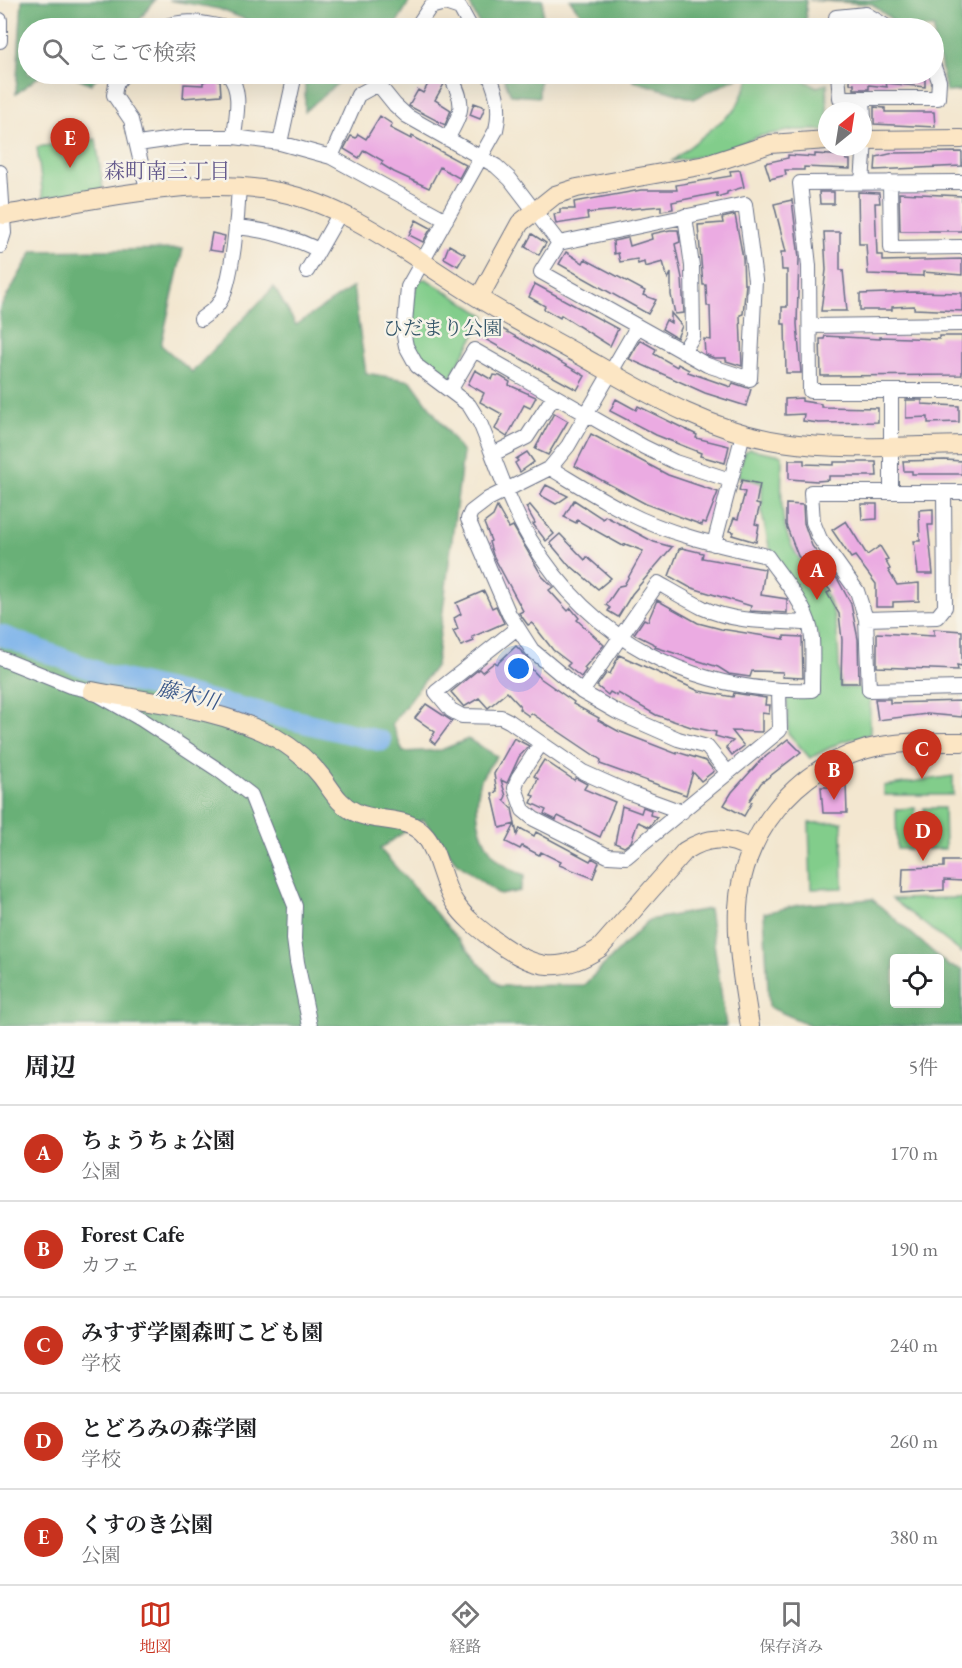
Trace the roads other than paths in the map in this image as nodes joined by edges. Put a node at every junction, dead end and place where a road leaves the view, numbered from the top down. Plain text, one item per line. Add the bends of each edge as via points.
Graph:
1 (423, 18) edge
2 (466, 18) edge
3 (836, 18) edge
4 (873, 18) edge
5 (0, 20) edge
6 (0, 41) edge
7 (116, 84) edge
8 (235, 84) edge
9 (293, 84) edge
10 (375, 84) edge
11 (385, 84) edge
12 (452, 84) edge
13 (492, 84) edge
14 (839, 84) edge
15 (939, 84) edge
16 (863, 98) junction
17 (863, 102) edge
18 (234, 137) junction
19 (447, 139) junction
20 (872, 140) edge
21 (962, 140) edge
22 (818, 141) edge
23 (280, 143) junction
24 (138, 144) junction
25 (331, 156) junction
26 (863, 156) edge
27 (481, 158) junction
28 (0, 172) edge
29 (890, 182) junction
30 (962, 182) edge
31 (862, 183) junction
32 (239, 186) junction
33 (148, 193) junction
34 (534, 211) junction
35 (340, 213) junction
36 (4, 215) junction
37 (685, 216) junction
38 (446, 220) junction
39 (237, 227) junction
40 (559, 243) junction
41 (0, 246) edge
42 (962, 247) edge
43 (319, 250) junction
44 (421, 262) junction
45 (307, 271) dead end
46 (479, 298) junction
47 (201, 319) dead end
48 (962, 324) edge
49 (810, 326) junction
50 (637, 327) junction
51 (683, 352) junction
52 (611, 373) junction
53 (451, 389) junction
54 (891, 391) junction
55 (962, 391) edge
56 (554, 396) junction
57 (587, 414) junction
58 (743, 434) junction
59 (962, 445) edge
60 (891, 446) junction
61 (493, 454) junction
62 (550, 468) junction
63 (730, 480) junction
64 (507, 490) junction
65 (891, 492) junction
66 (962, 492) edge
67 (944, 493) junction
68 (714, 544) junction
69 (866, 619) junction
70 (808, 623) junction
71 (517, 628) junction
72 (621, 638) junction
73 (0, 658) edge
74 (962, 688) edge
75 (93, 690) junction
76 (779, 691) junction
77 (582, 692) junction
78 (962, 742) edge
79 (540, 745) junction
80 (728, 772) junction
81 (682, 812) junction
82 (751, 849) junction
83 (310, 1026) edge
84 (750, 1026) edge

1 - 2 street via 430,7 445,3 460,8
3 - 4 street via 866,14
5 - 6 street
7 - 24 street via 114,95 131,120
8 - 18 street
9 - 23 street
10 - 25 street via 358,94
11 - 19 street via 395,105 407,116
12 - 19 street via 462,106
13 - 27 street via 500,116
14 - 16 street via 840,98
15 - 16 street via 938,98
16 - 17 street
18 - 23 street
18 - 24 street via 186,137
19 - 27 street
20 - 21 street
22 - 34 street via 770,144 706,165 577,188 555,195
23 - 25 street
24 - 33 street
25 - 38 street
26 - 31 street
27 - 34 street via 510,179
27 - 38 street
28 - 36 street
29 - 30 street
29 - 31 street
29 - 42 street via 891,248
31 - 49 street via 800,183
32 - 33 street via 198,184
32 - 35 street via 279,192
32 - 39 street
33 - 36 street
34 - 40 street
34 - 46 street via 520,223
35 - 43 street
35 - 44 street
36 - 41 street
37 - 40 street
37 - 51 street via 692,266 693,336
37 - 51 street via 745,204 755,280 750,379 707,365
38 - 44 street
39 - 43 street via 291,237
39 - 47 street via 221,302
40 - 50 street via 541,272
43 - 45 street
44 - 46 street
44 - 53 street via 408,287 406,346 417,366
46 - 52 street
48 - 49 street
49 - 54 street via 810,391
50 - 51 street
50 - 52 street
52 - 57 street
52 - 58 street via 669,406
53 - 56 street via 474,350
53 - 61 street via 474,414
54 - 55 street
54 - 60 street
56 - 57 street
56 - 61 street via 527,437
57 - 62 street
57 - 63 street via 675,462
58 - 60 street via 822,446
58 - 63 street
59 - 60 street
60 - 65 street
61 - 64 street
62 - 64 street
62 - 68 street via 626,512
63 - 68 street
64 - 71 street via 488,499 468,519
64 - 72 street via 529,538 554,576 589,613
65 - 67 street
65 - 69 street via 811,492 813,522 820,539 857,591
66 - 67 street
67 - 69 street via 945,607 937,617
68 - 70 street via 767,556 801,604
69 - 74 street via 869,690
70 - 72 street via 727,616 658,583
70 - 76 street via 812,636 812,690
71 - 77 street via 539,656
71 - 79 street via 436,692 451,710 462,716 501,717
72 - 76 street via 674,667 724,684
72 - 77 street
73 - 75 street via 70,686
75 - 82 street via 222,716 278,740 308,762 344,806 367,817 400,821 425,836 444,883 469,920 511,953 548,967 566,965 600,948 685,851 700,841 734,840
75 - 83 street via 251,795 295,906 294,939
76 - 80 street via 780,730
77 - 80 street via 647,727 707,747
78 - 82 street via 884,746 840,759 812,775 785,798
79 - 81 street via 583,772
79 - 81 street via 515,788 523,810 608,856 626,857 633,853
80 - 81 street
82 - 84 street via 739,897 739,939

